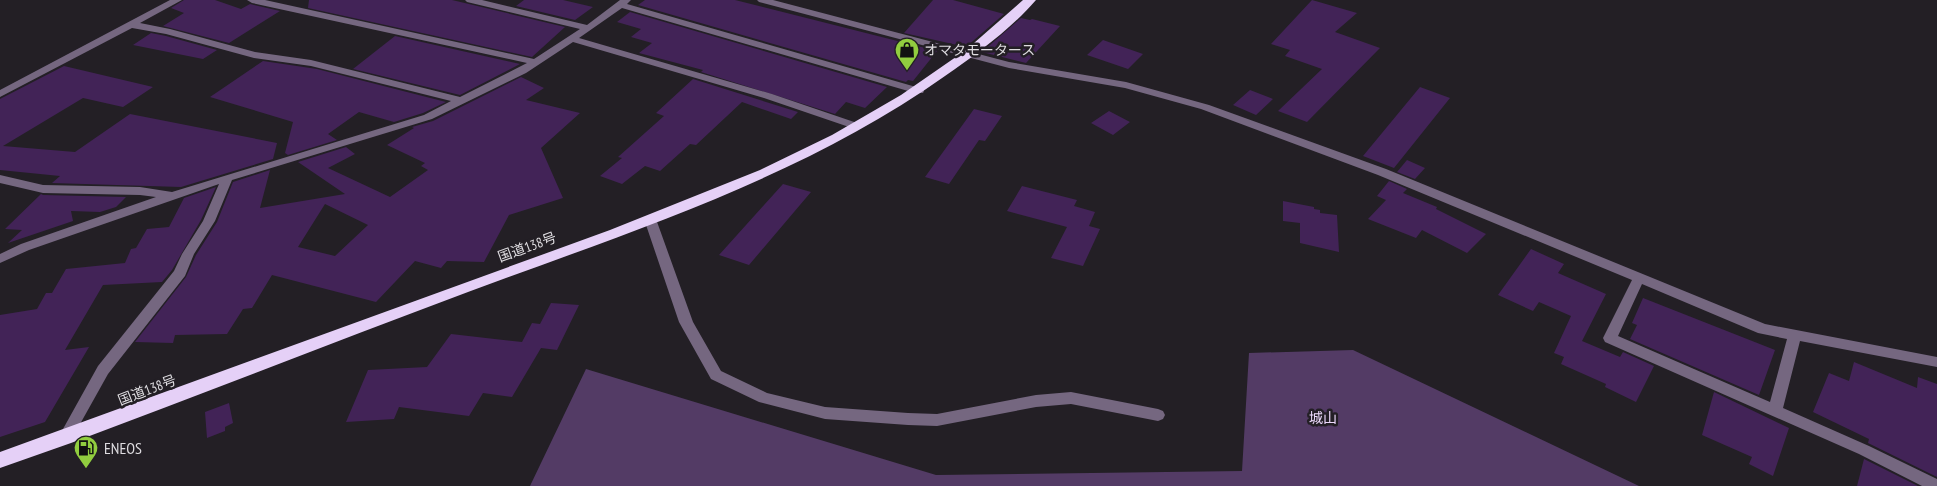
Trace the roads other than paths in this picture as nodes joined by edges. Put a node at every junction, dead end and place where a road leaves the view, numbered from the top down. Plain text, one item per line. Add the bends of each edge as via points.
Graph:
1 (177, 0) edge
2 (252, 0) edge
3 (470, 0) edge
4 (762, 0) edge
5 (1030, 0) edge
6 (623, 3) edge
7 (132, 25) junction
8 (589, 28) junction
9 (572, 39) junction
10 (969, 55) junction
11 (535, 62) junction
12 (919, 92) junction
13 (0, 94) edge
14 (462, 101) junction
15 (856, 126) junction
16 (227, 178) junction
17 (0, 179) edge
18 (175, 195) junction
19 (650, 220) junction
20 (0, 259) edge
21 (1639, 278) junction
22 (1795, 334) junction
23 (1937, 362) edge
24 (1775, 411) junction
25 (1158, 415) dead end
26 (65, 438) junction
27 (0, 460) edge
28 (1936, 486) edge

1 - 7 street
2 - 11 street
3 - 8 street
4 - 10 street
5 - 10 highway, 国道138号
6 - 8 street
6 - 12 street
7 - 13 street
7 - 14 street via 167,31 254,55 336,69
8 - 9 street
9 - 11 street
9 - 15 street via 768,96
10 - 12 highway, 国道138号
10 - 21 street via 1126,85 1204,107 1382,172
11 - 14 street
12 - 15 highway, 国道138号
14 - 16 street via 428,117
15 - 19 highway, 国道138号 via 794,159
16 - 18 street
16 - 26 street via 209,221 188,254 180,274 104,370
17 - 18 street via 43,190
18 - 20 street via 25,247
19 - 25 street via 686,322 716,375 764,398 825,413 908,419 937,420 1036,400 1072,398
19 - 26 highway, 国道138号
21 - 22 street via 1763,329
21 - 24 street via 1610,338
22 - 23 street
22 - 24 street
24 - 28 street
26 - 27 highway, 国道138号

